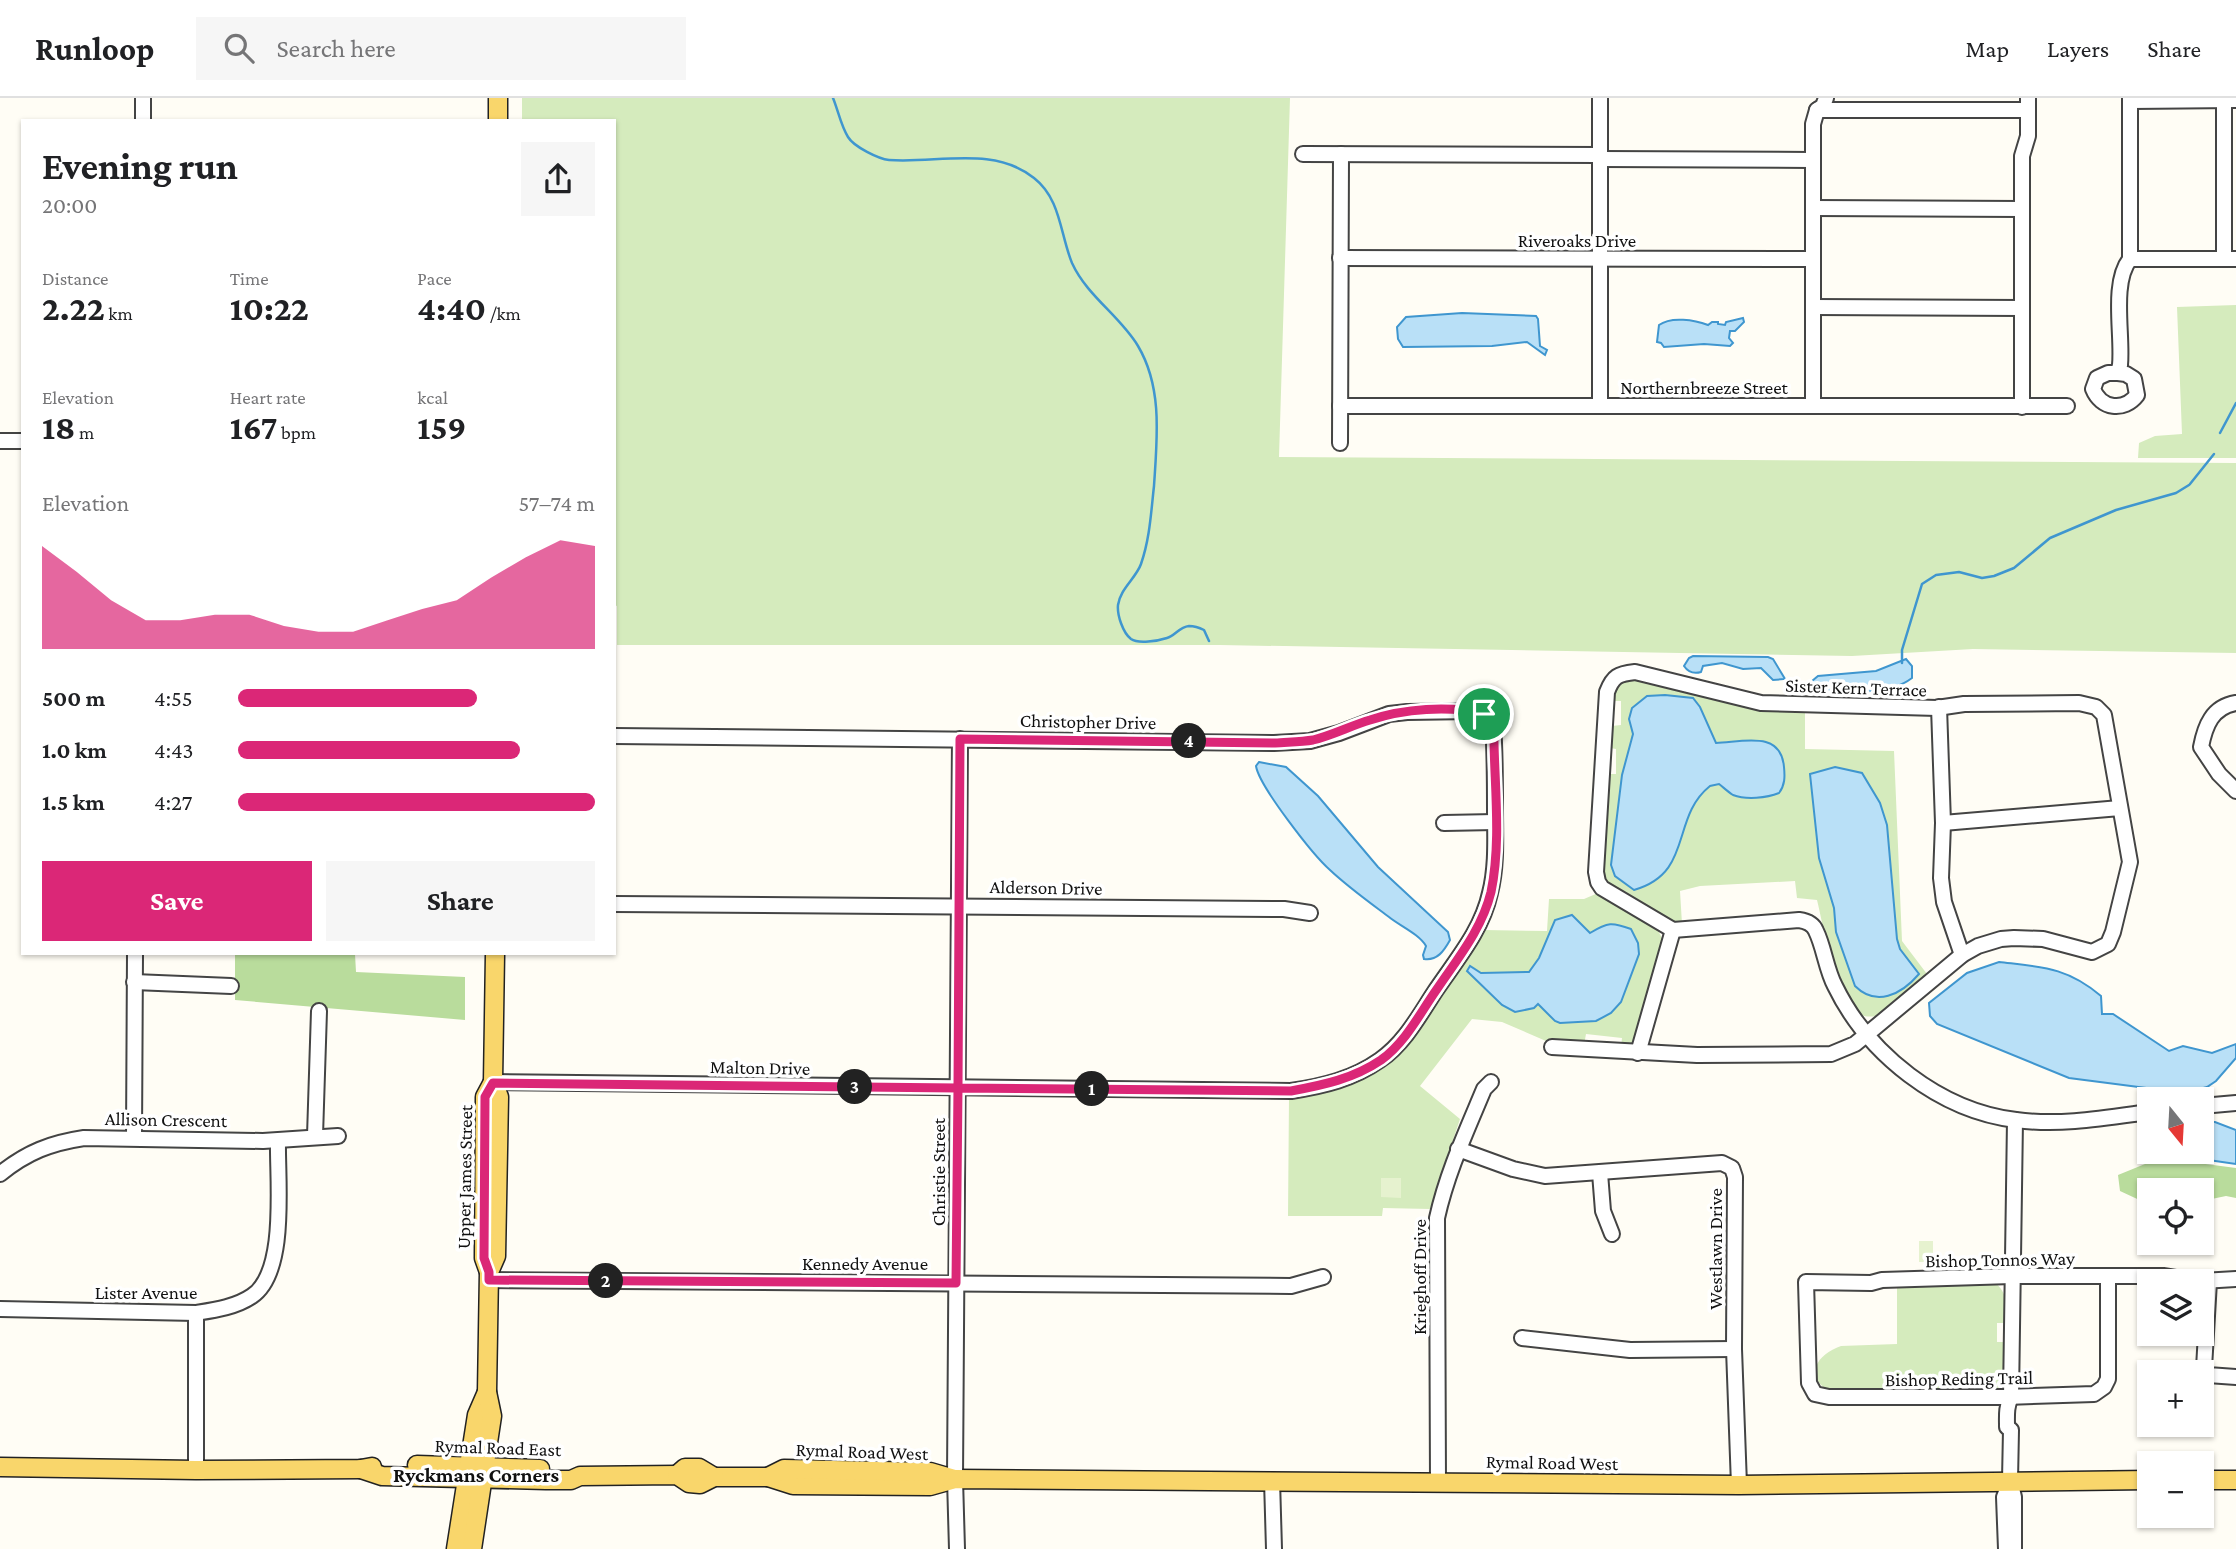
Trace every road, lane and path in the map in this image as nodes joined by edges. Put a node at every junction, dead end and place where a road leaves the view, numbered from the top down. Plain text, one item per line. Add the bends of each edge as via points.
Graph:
1 (144, 98) edge
2 (498, 98) edge
3 (1600, 98) edge
4 (2130, 99) edge
5 (2228, 100) edge
6 (1818, 102) edge
7 (2028, 104) edge
8 (143, 119) edge
9 (498, 119) edge
10 (1303, 154) dead end
11 (1341, 154) junction
12 (1600, 157) junction
13 (1812, 160) junction
14 (1813, 208) junction
15 (2022, 209) junction
16 (1340, 258) junction
17 (1599, 259) junction
18 (2130, 259) junction
19 (2230, 259) edge
20 (1813, 260) junction
21 (1813, 307) junction
22 (2022, 308) junction
23 (2118, 373) dead end
24 (1340, 406) junction
25 (1600, 406) junction
26 (1813, 406) junction
27 (2022, 407) junction
28 (2067, 407) dead end
29 (0, 441) edge
30 (21, 441) edge
31 (1340, 443) dead end
32 (2236, 703) edge
33 (1939, 707) junction
34 (616, 736) edge
35 (960, 739) junction
36 (2236, 791) edge
37 (2120, 808) junction
38 (1495, 822) junction
39 (1444, 823) dead end
40 (1942, 823) junction
41 (616, 904) edge
42 (958, 906) junction
43 (1310, 912) dead end
44 (1673, 930) junction
45 (135, 955) edge
46 (495, 955) edge
47 (1962, 955) junction
48 (134, 982) junction
49 (231, 986) dead end
50 (319, 1011) dead end
51 (1866, 1035) junction
52 (1552, 1047) dead end
53 (1638, 1053) junction
54 (1360, 1072) joint
55 (1491, 1082) dead end
56 (493, 1083) junction
57 (958, 1088) junction
58 (2236, 1102) edge
59 (2214, 1105) edge
60 (2137, 1114) edge
61 (2015, 1120) junction
62 (315, 1136) junction
63 (338, 1136) dead end
64 (134, 1138) junction
65 (278, 1141) junction
66 (1458, 1149) junction
67 (2, 1168) edge
68 (1600, 1173) junction
69 (1612, 1234) dead end
70 (489, 1276) junction
71 (2012, 1276) junction
72 (2108, 1276) junction
73 (2137, 1276) edge
74 (1323, 1277) dead end
75 (2236, 1279) edge
76 (2214, 1280) edge
77 (1807, 1282) joint
78 (956, 1283) junction
79 (0, 1309) edge
80 (196, 1313) junction
81 (1522, 1338) dead end
82 (2203, 1346) edge
83 (1734, 1349) junction
84 (2236, 1377) edge
85 (2011, 1397) junction
86 (0, 1467) edge
87 (196, 1470) junction
88 (476, 1472) junction
89 (580, 1476) joint
90 (955, 1479) junction
91 (1272, 1480) junction
92 (2010, 1480) junction
93 (2137, 1480) edge
94 (2214, 1480) edge
95 (2236, 1480) edge
96 (1438, 1482) junction
97 (1739, 1485) junction
98 (456, 1549) edge
99 (472, 1549) edge
100 (957, 1549) edge
101 (1274, 1549) edge
102 (2007, 1549) edge
103 (2014, 1549) edge

1 - 8 street
2 - 9 main road
3 - 12 street
4 - 5 street
4 - 18 street
5 - 19 street
6 - 7 street
6 - 13 street
7 - 15 street
10 - 11 street
11 - 12 street
11 - 16 street
12 - 13 street
12 - 17 street
13 - 14 street
14 - 15 street
14 - 20 street
15 - 22 street
16 - 17 street, Riveroaks Drive
16 - 24 street
17 - 20 street, Riveroaks Drive
17 - 25 street
18 - 19 street
18 - 23 street via 2121,283
20 - 21 street
21 - 22 street
21 - 26 street
22 - 27 street
24 - 25 street, Northernbreeze Street
24 - 31 street
25 - 26 street, Northernbreeze Street
26 - 27 street, Northernbreeze Street
27 - 28 street, Northernbreeze Street
29 - 30 street
32 - 36 street via 2210,717 2201,747
33 - 37 street, Sister Kern Terrace via 2070,702 2093,706 2106,722
33 - 40 street
33 - 44 street, Sister Kern Terrace via 1761,703 1635,672 1612,680 1607,692 1598,882
34 - 35 street, Christopher Drive
35 - 38 street, Christopher Drive via 1310,741 1389,714 1473,711 1493,723
35 - 42 street, Christie Street
37 - 40 street
37 - 47 street via 2128,875 2108,944 2092,952 2043,939 2014,938 1978,946
38 - 39 street
38 - 54 street, Christopher Drive via 1491,890 1474,936 1409,1032 1382,1059
40 - 47 street via 1944,902
41 - 42 street, Alderson Drive
42 - 43 street, Alderson Drive
42 - 57 street, Christie Street
44 - 51 street via 1808,922 1816,931 1834,985
44 - 53 street
45 - 48 street
46 - 56 main road, Upper James Street
47 - 51 street
48 - 49 street
48 - 64 street
50 - 62 street
51 - 53 street via 1831,1055
51 - 61 street via 1899,1068 1934,1091 1974,1111
52 - 53 street
54 - 57 street, Malton Drive via 1291,1091
55 - 66 street, Krieghoff Drive
56 - 57 street, Malton Drive
56 - 70 main road, Upper James Street via 485,1097 484,1258
57 - 78 street, Christie Street
58 - 59 street
60 - 61 street via 2081,1121
61 - 71 street
62 - 63 street, Allison Crescent
62 - 65 street, Allison Crescent
64 - 65 street, Allison Crescent
64 - 67 street, Allison Crescent via 56,1142
65 - 80 street, Lister Avenue via 277,1226 270,1273 253,1296
66 - 68 street, Westlawn Drive via 1545,1176
66 - 96 street, Krieghoff Drive via 1437,1218
68 - 69 street via 1603,1211
68 - 83 street, Westlawn Drive via 1722,1163 1732,1168
70 - 78 street, Kennedy Avenue
70 - 88 main road, Upper James Street via 487,1392 492,1416
71 - 72 street, Bishop Tonnos Way
71 - 77 street, Bishop Tonnos Way
71 - 85 street
72 - 73 street, Bishop Tonnos Way
72 - 85 street, Bishop Reding Trail via 2109,1367 2104,1387 2094,1394
74 - 78 street, Kennedy Avenue via 1291,1286
75 - 76 street, Bishop Tonnos Way
77 - 85 street, Bishop Reding Trail via 1809,1383 1815,1394
78 - 90 street, Christie Street
79 - 80 street, Lister Avenue
80 - 87 street
81 - 83 street via 1630,1350
82 - 84 street via 2207,1375
83 - 97 street, Westlawn Drive
85 - 92 street via 2007,1405
86 - 87 main road, Rymal Road East
87 - 88 main road, Rymal Road East via 362,1469 382,1476
88 - 89 main road, Rymal Road East via 569,1470
88 - 98 main road, Upper James Street
88 - 99 main road, Upper James Street
89 - 90 main road, Rymal Road West via 677,1475 700,1484 714,1477 768,1477 784,1469 930,1472
90 - 91 main road, Rymal Road West
90 - 100 street, Christie Street
91 - 96 main road, Rymal Road West
91 - 101 street
92 - 93 main road, Rymal Road West
92 - 97 main road, Rymal Road West
92 - 102 street via 2004,1497
92 - 103 street
94 - 95 main road
96 - 97 main road, Rymal Road West

